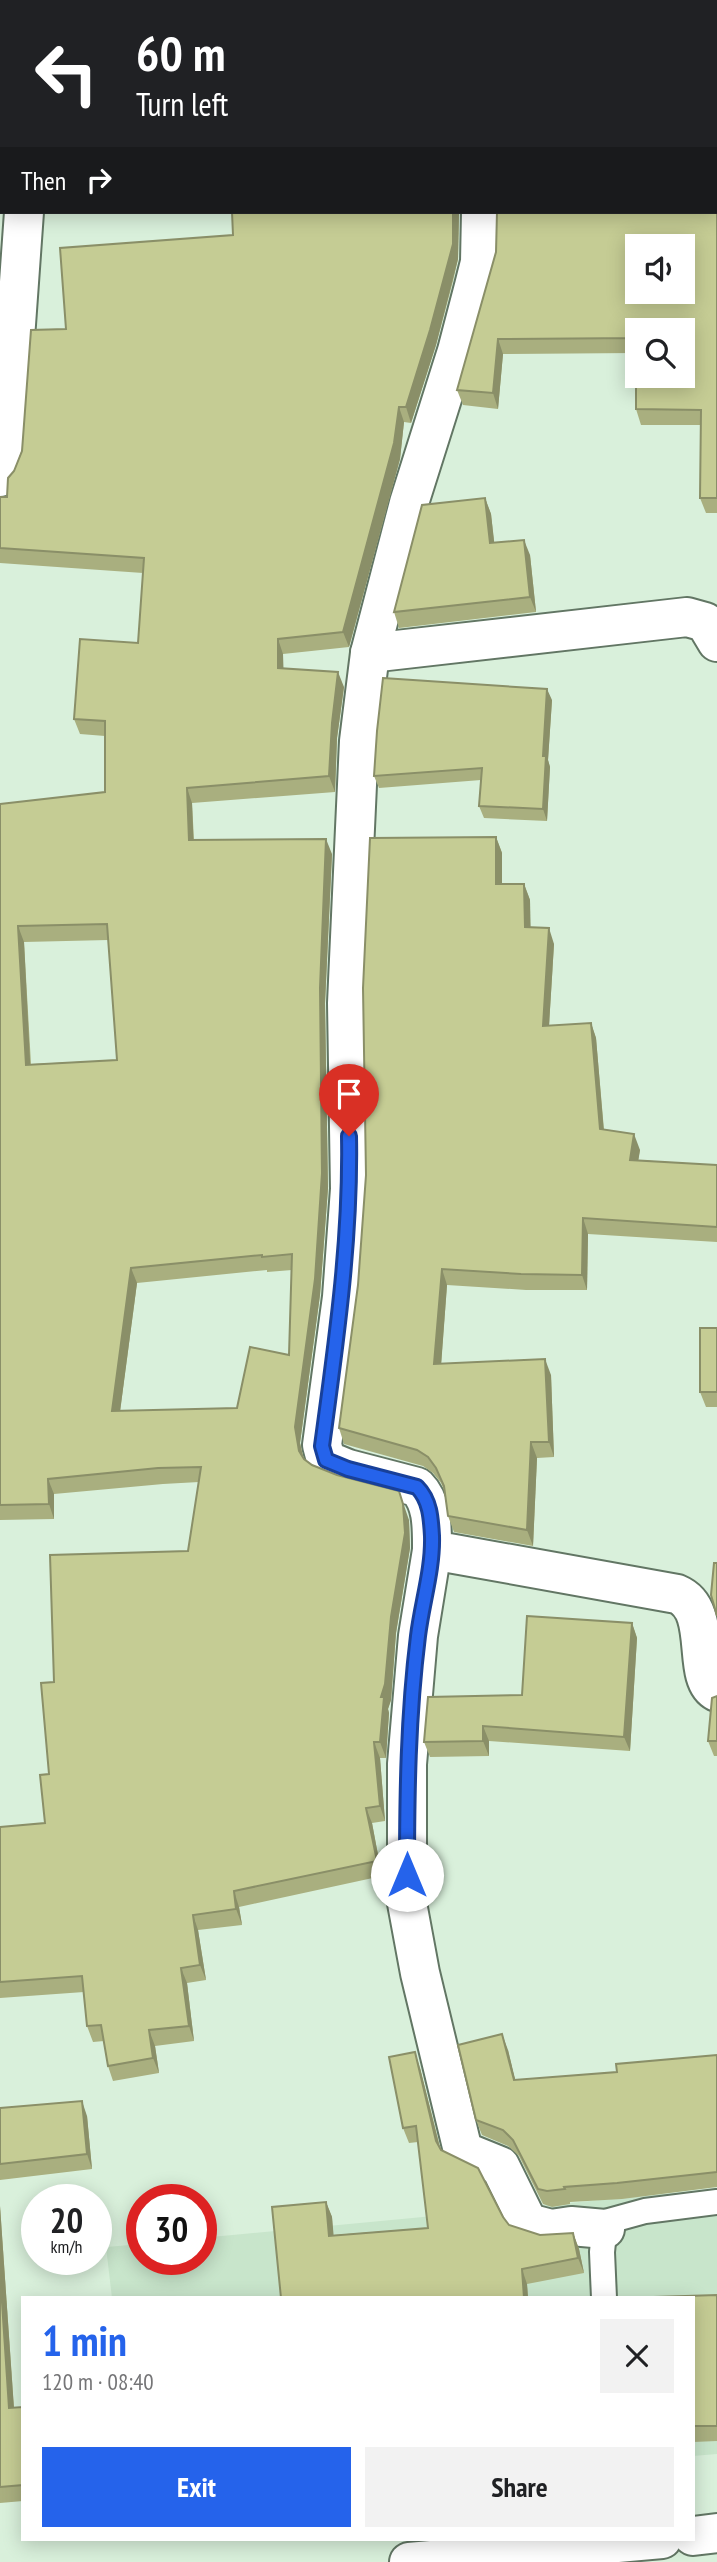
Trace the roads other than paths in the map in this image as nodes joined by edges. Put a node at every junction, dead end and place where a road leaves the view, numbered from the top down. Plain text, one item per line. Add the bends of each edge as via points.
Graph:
1 (24, 214) edge
2 (481, 214) edge
3 (0, 477) edge
4 (717, 642) edge
5 (370, 653) junction
6 (432, 1550) junction
7 (717, 1692) edge
8 (717, 2202) edge
9 (605, 2229) junction
10 (604, 2296) edge
11 (717, 2533) edge
12 (695, 2536) edge
13 (626, 2541) edge
14 (608, 2542) edge
15 (409, 2562) edge

1 - 3 street via 6,465
2 - 5 street via 480,262 474,286
4 - 5 street via 705,622 687,617
5 - 6 street via 359,741 347,1003 350,1189 342,1297 322,1446 326,1460 337,1465 417,1487 429,1504
6 - 7 street via 687,1598 697,1615 706,1679
6 - 9 street via 418,1636 407,1764 407,1903 463,2151 500,2166 528,2223 551,2229
8 - 9 lane via 645,2211 605,2222
9 - 10 lane
11 - 12 street
13 - 14 street
14 - 15 street

